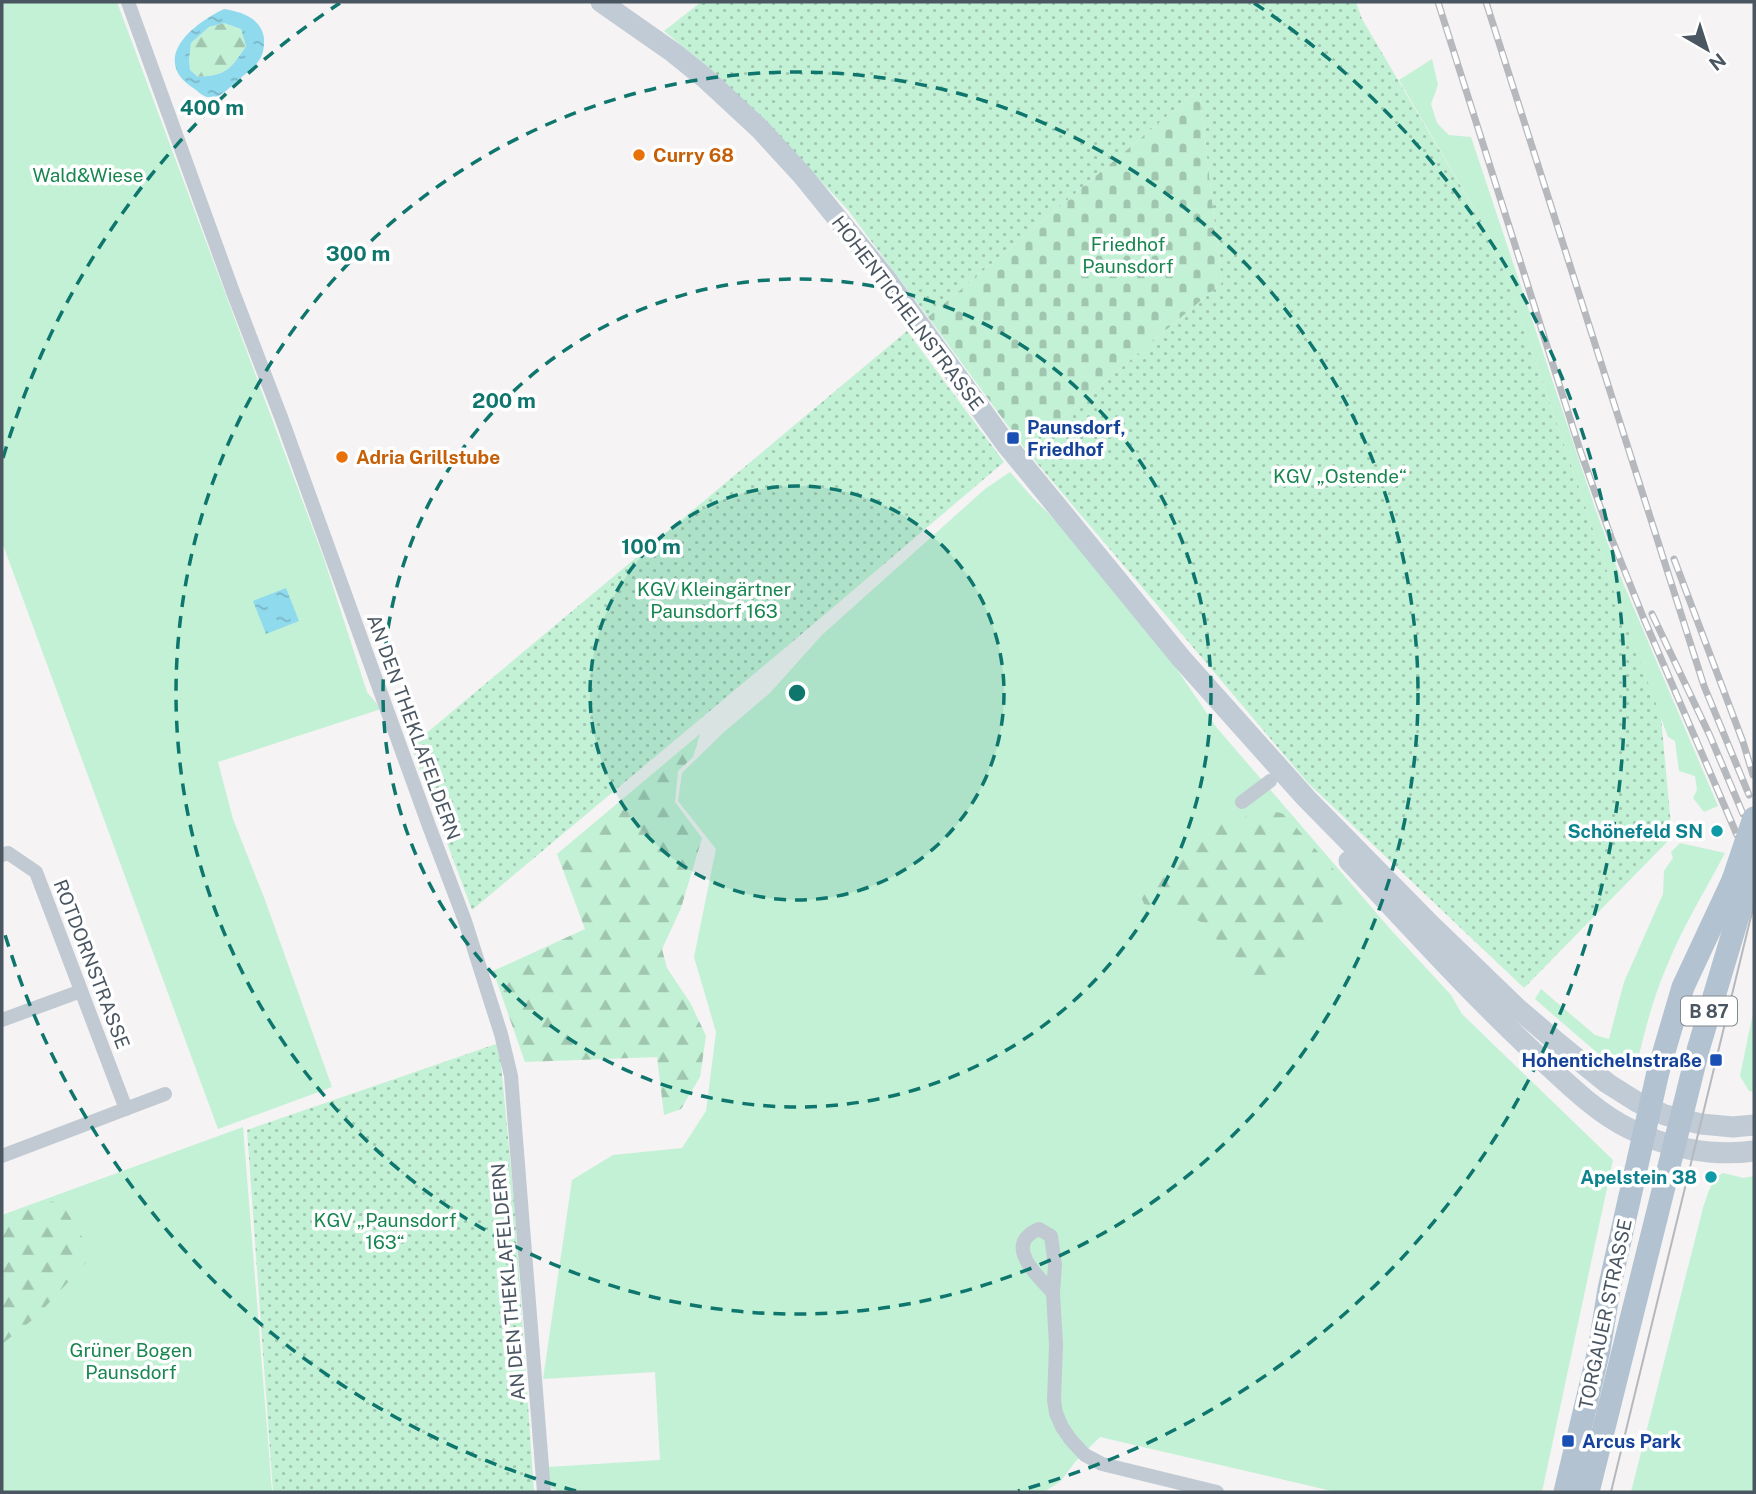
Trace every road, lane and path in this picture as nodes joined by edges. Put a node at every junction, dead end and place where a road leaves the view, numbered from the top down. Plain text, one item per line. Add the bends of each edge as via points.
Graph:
1 (128, 2) edge
2 (600, 2) edge
3 (1181, 658) junction
4 (1270, 781) junction
5 (1242, 802) dead end
6 (1754, 818) edge
7 (1754, 846) edge
8 (2, 855) edge
9 (82, 991) junction
10 (2, 1020) edge
11 (165, 1094) dead end
12 (126, 1109) junction
13 (1650, 1109) junction
14 (1679, 1120) junction
15 (1754, 1125) edge
16 (1643, 1135) junction
17 (1673, 1145) junction
18 (1754, 1151) edge
19 (2, 1156) edge
20 (1053, 1293) dead end
21 (544, 1492) edge
22 (1217, 1492) edge
23 (1565, 1492) edge
24 (1588, 1492) edge

1 - 21 street, AN DEN THEKLAFELDERN via 465,921 501,1034 511,1076
2 - 3 main road, HOHENTICHELNSTRASSE via 705,78 803,176 884,276 1010,450
3 - 4 main road, HOHENTICHELNSTRASSE via 1208,706
3 - 13 main road, HOHENTICHELNSTRASSE via 1298,789 1517,1008 1607,1083
4 - 5 street
4 - 16 main road, HOHENTICHELNSTRASSE via 1517,1037 1581,1095
6 - 13 main road, TORGAUER STRASSE / B 87, bridge via 1733,880 1684,987
7 - 14 main road, TORGAUER STRASSE / B 87, bridge
8 - 9 street, ROTDORNSTRASSE via 8,853 36,872
9 - 10 street
9 - 12 street, ROTDORNSTRASSE
11 - 12 street
12 - 19 street
13 - 14 main road, HOHENTICHELNSTRASSE
13 - 16 main road, TORGAUER STRASSE / B 87
14 - 15 main road, HOHENTICHELNSTRASSE via 1718,1127
14 - 17 main road, TORGAUER STRASSE / B 87
16 - 17 main road, HOHENTICHELNSTRASSE
16 - 23 main road, TORGAUER STRASSE / B 87
17 - 18 main road, HOHENTICHELNSTRASSE via 1712,1152
17 - 24 main road, TORGAUER STRASSE / B 87
20 - 22 street via 1054,1400 1070,1440 1102,1464

